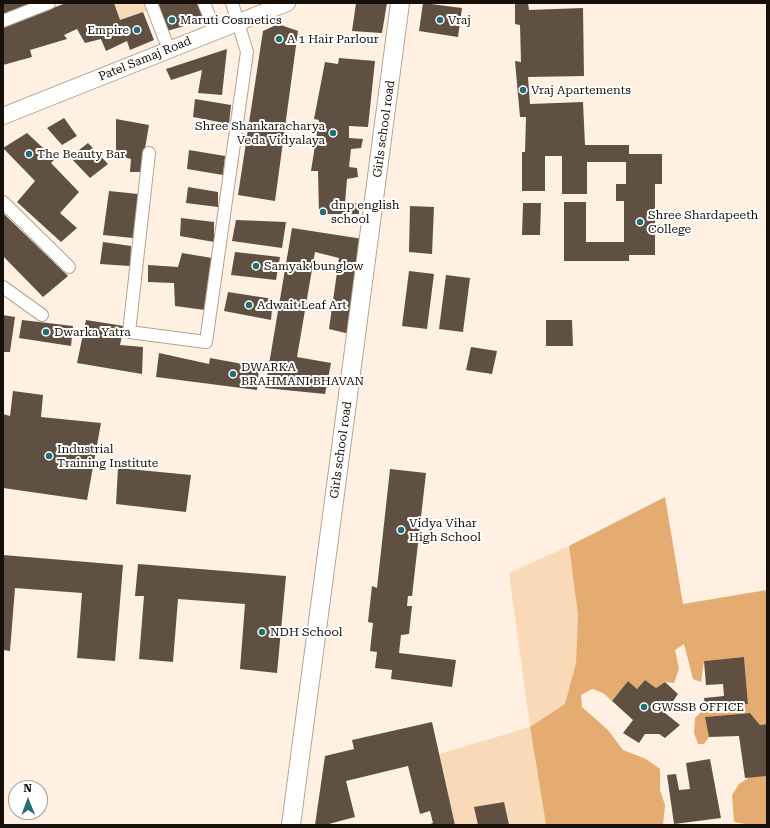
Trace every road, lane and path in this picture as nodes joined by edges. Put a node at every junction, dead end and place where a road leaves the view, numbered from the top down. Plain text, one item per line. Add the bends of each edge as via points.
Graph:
1 (49, 3) edge
2 (151, 3) edge
3 (204, 3) edge
4 (232, 3) edge
5 (287, 3) edge
6 (400, 3) edge
7 (3, 21) edge
8 (238, 22) junction
9 (215, 31) junction
10 (169, 50) junction
11 (4, 112) edge
12 (149, 153) dead end
13 (3, 202) edge
14 (69, 267) dead end
15 (3, 287) edge
16 (42, 315) dead end
17 (291, 825) edge

1 - 7 street
2 - 10 street
3 - 9 street
4 - 8 street
5 - 8 street, Patel Samaj Road
6 - 17 main road, Girls school road
8 - 9 street, Patel Samaj Road
8 - 12 street via 247,52 206,342 129,332
9 - 10 street, Patel Samaj Road
10 - 11 street, Patel Samaj Road
13 - 14 street
15 - 16 street

